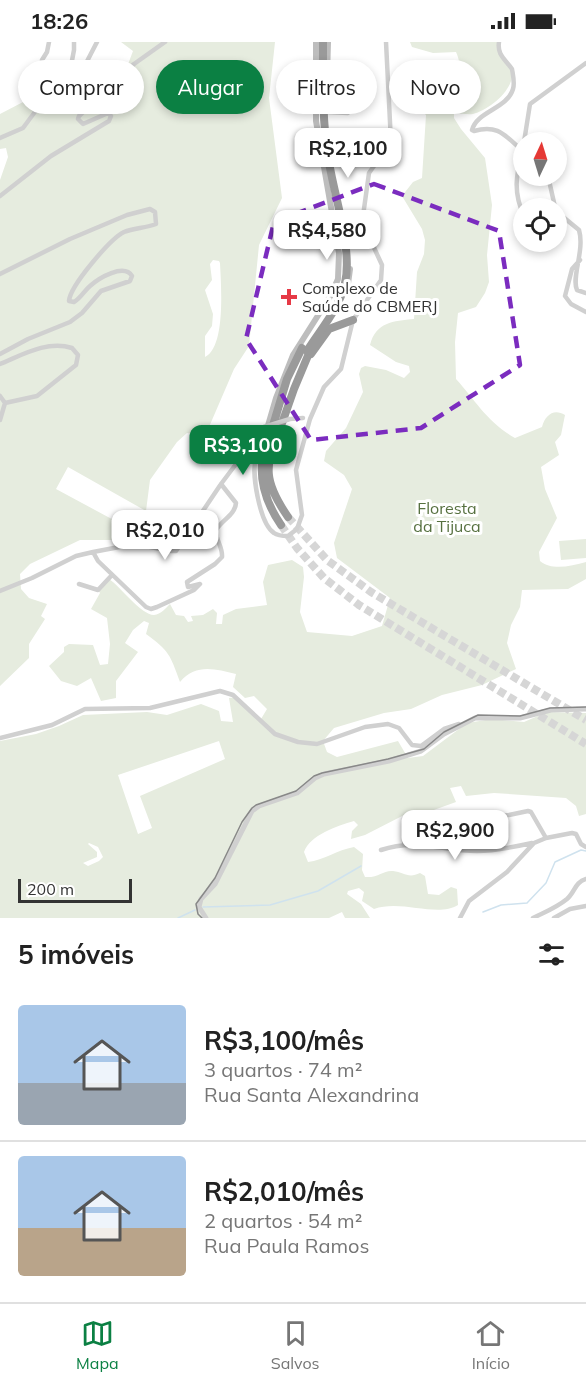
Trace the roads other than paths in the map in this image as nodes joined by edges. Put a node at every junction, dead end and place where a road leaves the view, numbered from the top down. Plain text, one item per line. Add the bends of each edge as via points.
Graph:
1 (49, 42) edge
2 (74, 42) edge
3 (97, 42) edge
4 (165, 42) edge
5 (321, 42) edge
6 (386, 42) edge
7 (499, 42) edge
8 (42, 60) dead end
9 (72, 60) edge
10 (88, 60) edge
11 (323, 60) edge
12 (586, 63) edge
13 (33, 114) edge
14 (327, 114) edge
15 (526, 132) edge
16 (0, 138) edge
17 (513, 143) edge
18 (374, 158) dead end
19 (332, 163) junction
20 (323, 164) junction
21 (550, 186) edge
22 (0, 196) edge
23 (580, 260) junction
24 (0, 274) edge
25 (586, 293) edge
26 (586, 312) edge
27 (353, 320) junction
28 (304, 337) junction
29 (314, 343) junction
30 (305, 349) junction
31 (0, 354) edge
32 (0, 364) edge
33 (294, 389) junction
34 (0, 396) edge
35 (5, 403) junction
36 (310, 419) junction
37 (0, 420) edge
38 (262, 446) junction
39 (268, 467) junction
40 (220, 484) junction
41 (268, 502) junction
42 (288, 517) tunnel mouth
43 (281, 525) tunnel mouth
44 (93, 552) junction
45 (112, 575) junction
46 (79, 584) dead end
47 (0, 591) edge
48 (586, 709) edge
49 (462, 723) junction
50 (0, 738) edge
51 (546, 838) junction
52 (534, 843) junction
53 (404, 844) junction
54 (586, 847) edge
55 (381, 850) dead end
56 (586, 879) edge
57 (586, 906) edge
58 (206, 918) edge
59 (460, 918) edge
60 (533, 918) edge
61 (554, 918) edge

1 - 8 street
2 - 9 street
3 - 10 street
4 - 22 street via 128,69 78,119 82,124 107,113 109,121 51,156
5 - 11 main road
5 - 20 main road via 316,121
5 - 30 highway, bridge via 326,146 347,271 338,303
6 - 27 street via 391,142 369,174 363,216 383,272
7 - 17 street via 500,55 512,69 513,89 504,102 472,129 497,130
12 - 15 street via 530,104
13 - 16 street via 23,128
14 - 19 main road
18 - 19 street
19 - 20 main road, bridge
19 - 29 main road via 349,255 350,282 342,303
20 - 28 main road via 339,253 338,279
21 - 23 street via 555,207 579,230
23 - 25 street via 575,287
23 - 26 street via 572,268 565,296
24 - 31 street via 127,215 150,209 155,212 156,224 124,232 110,244 74,287 69,300 74,302 89,287 118,271 130,272 130,281 101,291 70,322
27 - 33 highway via 325,333
27 - 36 street via 342,367 324,387
28 - 29 main road, bridge
28 - 38 main road via 283,376
29 - 33 highway
30 - 39 highway via 288,393
30 - 41 highway via 286,379 263,456 262,479
32 - 35 street via 57,345 72,348 78,355 76,365 37,396
33 - 39 highway
34 - 35 street
35 - 37 street
36 - 38 street via 296,470 302,515 300,525 288,536 270,530 258,500 254,470
36 - 40 street, bridge via 295,418 255,432
38 - 41 highway via 258,476
39 - 42 highway via 273,494
40 - 44 street via 176,551 135,544
40 - 45 street via 236,506 215,532 222,557 186,584 199,584 198,587 151,609
41 - 43 highway
44 - 45 street
44 - 47 street
45 - 46 street via 98,590
48 - 49 street via 550,710 520,718 478,717
49 - 50 street via 444,729 421,746 412,745 399,728 388,724 307,744 275,734 233,695 220,691 150,708 85,709 52,725
49 - 58 street via 423,751 324,774 297,793 255,808 215,884 201,899 199,907
51 - 52 street
51 - 53 street via 528,811 412,827 407,829
51 - 54 street via 572,833
52 - 53 street via 478,852
52 - 59 street via 507,872 469,901
53 - 55 street
56 - 60 street via 579,881 569,897 552,910
57 - 61 street

